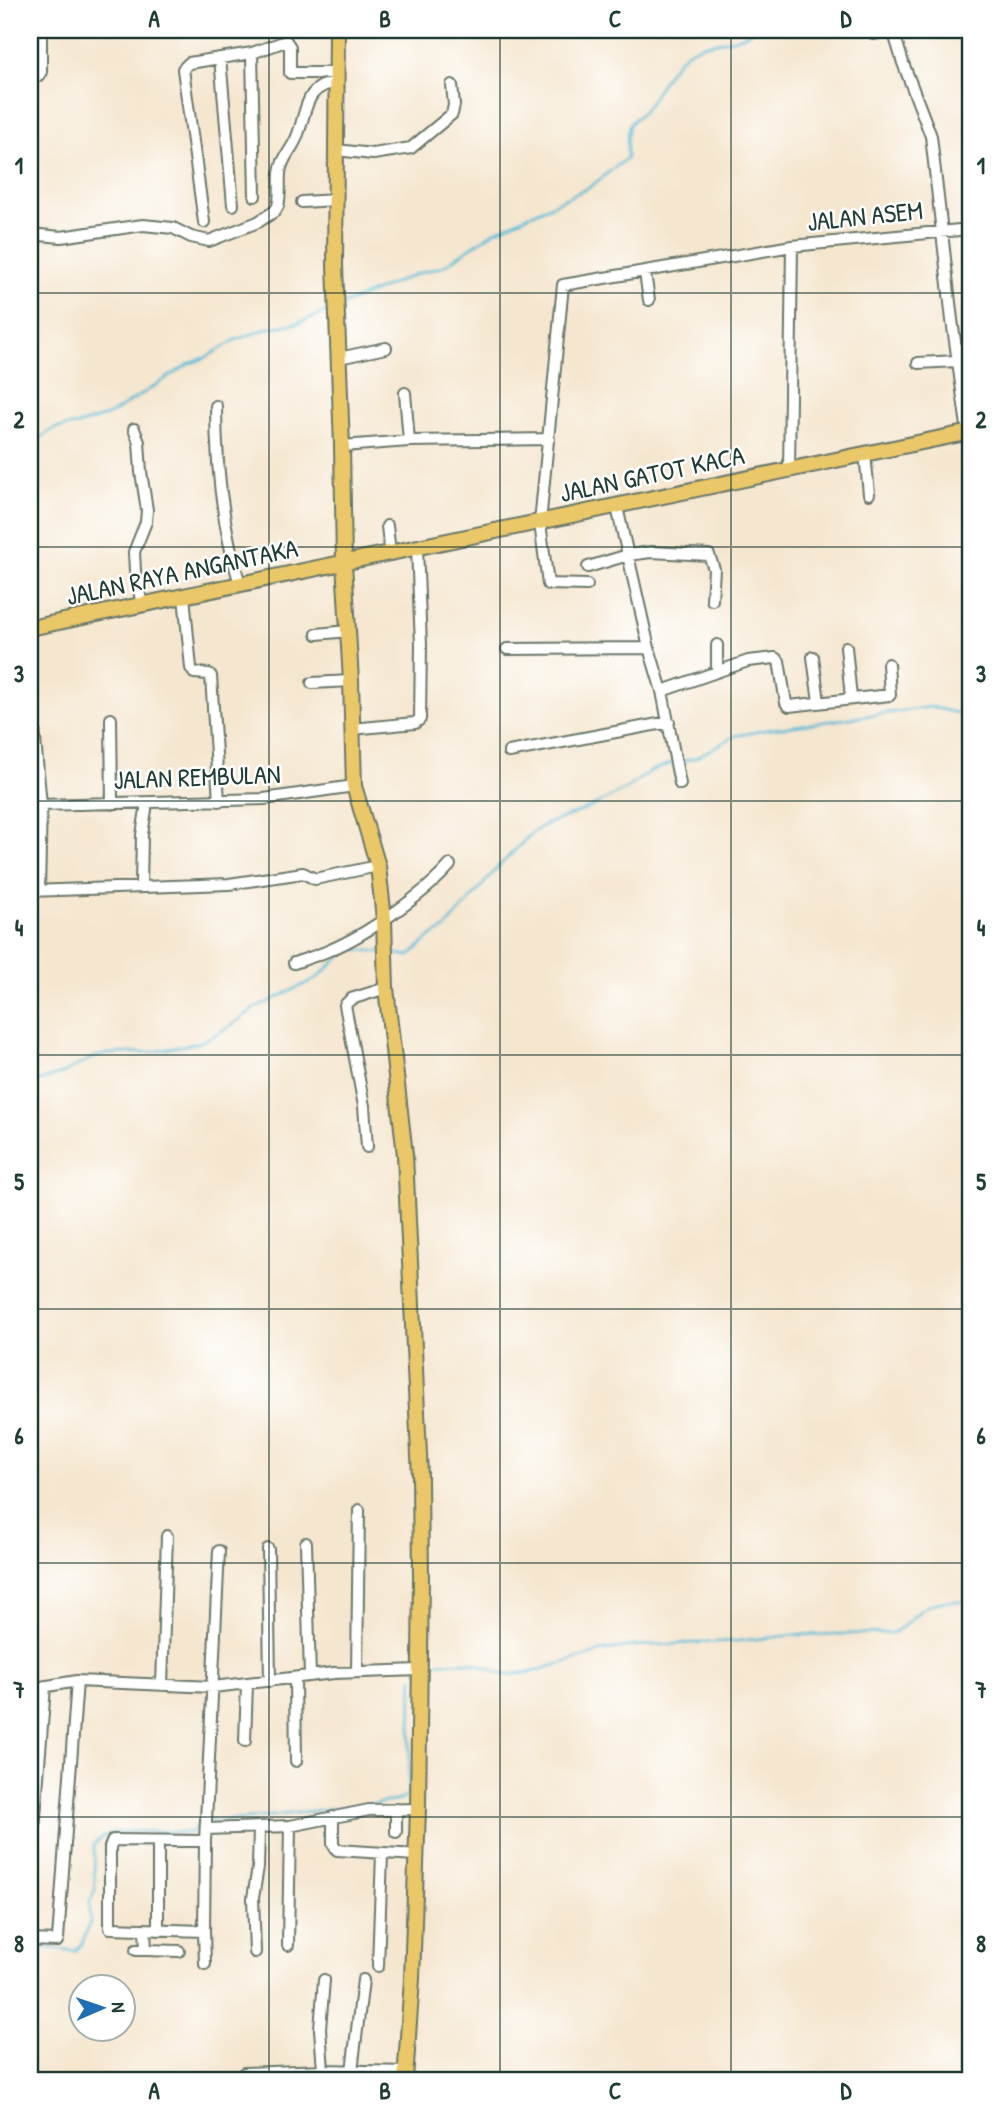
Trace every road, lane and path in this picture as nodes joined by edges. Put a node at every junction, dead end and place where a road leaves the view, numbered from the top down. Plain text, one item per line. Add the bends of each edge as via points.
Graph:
1 (41, 30) edge
2 (337, 30) edge
3 (891, 30) edge
4 (874, 34) dead end
5 (252, 53) junction
6 (220, 58) junction
7 (338, 77) junction
8 (30, 79) edge
9 (452, 85) dead end
10 (336, 150) junction
11 (255, 196) dead end
12 (336, 200) junction
13 (302, 202) dead end
14 (233, 205) dead end
15 (204, 222) dead end
16 (970, 229) edge
17 (943, 231) junction
18 (30, 233) edge
19 (792, 246) junction
20 (645, 273) junction
21 (649, 300) dead end
22 (386, 348) dead end
23 (339, 358) junction
24 (957, 361) junction
25 (918, 363) dead end
26 (405, 393) dead end
27 (216, 407) dead end
28 (134, 429) dead end
29 (970, 437) edge
30 (549, 439) junction
31 (409, 441) junction
32 (342, 446) junction
33 (865, 454) junction
34 (789, 470) junction
35 (869, 494) dead end
36 (617, 507) junction
37 (540, 523) junction
38 (387, 526) dead end
39 (417, 548) junction
40 (390, 554) junction
41 (628, 555) junction
42 (344, 563) junction
43 (588, 566) dead end
44 (240, 584) junction
45 (587, 585) dead end
46 (184, 596) junction
47 (712, 600) dead end
48 (142, 605) junction
49 (30, 628) edge
50 (348, 631) junction
51 (317, 634) dead end
52 (717, 645) dead end
53 (846, 647) dead end
54 (507, 649) dead end
55 (649, 649) junction
56 (813, 657) dead end
57 (888, 664) dead end
58 (717, 671) junction
59 (351, 681) junction
60 (312, 683) dead end
61 (30, 685) edge
62 (662, 691) junction
63 (851, 698) junction
64 (819, 702) junction
65 (111, 719) dead end
66 (669, 722) junction
67 (352, 729) junction
68 (509, 752) dead end
69 (680, 784) dead end
70 (354, 786) junction
71 (219, 802) junction
72 (147, 803) junction
73 (112, 804) junction
74 (41, 805) junction
75 (450, 865) dead end
76 (378, 866) junction
77 (141, 886) junction
78 (35, 890) edge
79 (384, 919) junction
80 (294, 963) dead end
81 (386, 988) junction
82 (367, 1147) dead end
83 (359, 1510) dead end
84 (167, 1536) dead end
85 (306, 1544) dead end
86 (268, 1549) dead end
87 (219, 1551) dead end
88 (419, 1670) junction
89 (357, 1672) junction
90 (310, 1676) junction
91 (295, 1679) junction
92 (77, 1681) junction
93 (270, 1681) junction
94 (247, 1684) junction
95 (162, 1685) junction
96 (45, 1686) junction
97 (213, 1687) junction
98 (30, 1689) edge
99 (245, 1741) dead end
100 (296, 1761) dead end
101 (396, 1809) junction
102 (418, 1809) junction
103 (333, 1817) junction
104 (290, 1826) junction
105 (260, 1828) junction
106 (206, 1829) junction
107 (396, 1832) dead end
108 (158, 1841) junction
109 (205, 1841) junction
110 (382, 1854) junction
111 (416, 1855) junction
112 (30, 1882) edge
113 (145, 1930) junction
114 (158, 1930) junction
115 (204, 1931) junction
116 (30, 1940) edge
117 (288, 1945) dead end
118 (179, 1951) dead end
119 (256, 1952) dead end
120 (205, 1964) dead end
121 (378, 1966) dead end
122 (324, 1980) dead end
123 (363, 1980) dead end
124 (323, 2070) junction
125 (352, 2071) junction
126 (244, 2073) dead end
127 (405, 2076) edge

1 - 8 street via 41,72
2 - 7 main road
3 - 4 street
3 - 17 street via 931,136
5 - 6 street
5 - 7 street via 286,41 290,73
5 - 11 street
6 - 14 street
6 - 15 street via 186,64 183,71
7 - 10 main road
7 - 18 street via 314,92 296,141 281,166 278,206 258,222 209,240 173,228 143,225 61,237
9 - 10 street via 452,114 411,148 373,154
10 - 12 main road
12 - 13 street
12 - 23 main road
16 - 17 street, JALAN ASEM
17 - 19 street, JALAN ASEM
17 - 24 street
19 - 20 street, JALAN ASEM
19 - 34 street
20 - 21 street
20 - 30 street, JALAN ASEM via 562,286
22 - 23 street
23 - 32 main road
24 - 25 street
24 - 29 street
26 - 31 street
27 - 44 street via 221,501
28 - 48 street via 148,510 134,552
29 - 33 main road, JALAN GATOT KACA
30 - 31 street
30 - 37 street
31 - 32 street
32 - 42 main road
33 - 34 main road, JALAN GATOT KACA
33 - 35 street
34 - 36 main road, JALAN GATOT KACA
36 - 37 main road, JALAN GATOT KACA
36 - 41 street
37 - 39 main road, JALAN GATOT KACA
37 - 45 street via 548,584
38 - 40 street
39 - 40 main road, JALAN GATOT KACA
39 - 67 street via 420,719
40 - 42 main road, JALAN GATOT KACA
41 - 43 street
41 - 47 street via 709,555 714,569
41 - 55 street
42 - 44 main road, JALAN RAYA ANGANTAKA
42 - 50 main road
44 - 46 main road, JALAN RAYA ANGANTAKA
46 - 48 main road, JALAN RAYA ANGANTAKA
46 - 71 street via 191,668 194,673 211,676
48 - 49 main road, JALAN RAYA ANGANTAKA
50 - 51 street
50 - 59 main road
52 - 58 street
53 - 63 street
54 - 55 street
55 - 62 street
56 - 64 street
57 - 63 street via 890,695
58 - 62 street
58 - 64 street via 775,658 788,705
59 - 60 street
59 - 67 main road
61 - 74 street
62 - 66 street
63 - 64 street
65 - 73 street
66 - 68 street
66 - 69 street
67 - 70 main road
70 - 71 street, JALAN REMBULAN
70 - 76 main road
71 - 72 street, JALAN REMBULAN
72 - 73 street, JALAN REMBULAN
72 - 77 street
73 - 74 street, JALAN REMBULAN
74 - 78 street
75 - 79 street via 435,882
76 - 77 street via 315,878 303,873 229,884
76 - 79 main road
77 - 78 street
79 - 80 street via 332,950
79 - 81 main road
81 - 82 street via 345,1004
81 - 88 main road via 405,1155 420,1476
83 - 89 street
84 - 95 street
85 - 90 street
86 - 93 street
87 - 97 street
88 - 89 street
88 - 102 main road
89 - 90 street
90 - 91 street
91 - 93 street
91 - 100 street
92 - 95 street
92 - 96 street
92 - 116 street via 57,1940
93 - 94 street
94 - 97 street
94 - 99 street
95 - 97 street
96 - 98 street
96 - 112 street
97 - 106 street
101 - 102 street
101 - 103 street
101 - 107 street
102 - 111 main road
103 - 104 street
103 - 110 street via 336,1850
104 - 105 street
104 - 117 street
105 - 106 street
105 - 119 street via 253,1898
106 - 109 street
108 - 109 street
108 - 113 street via 116,1839 110,1847 110,1928
108 - 114 street
109 - 115 street
110 - 111 street
110 - 121 street
111 - 127 main road
113 - 114 street
113 - 118 street via 141,1950
114 - 115 street
115 - 120 street
122 - 124 street
123 - 125 street
124 - 125 street
124 - 126 street
125 - 127 street

